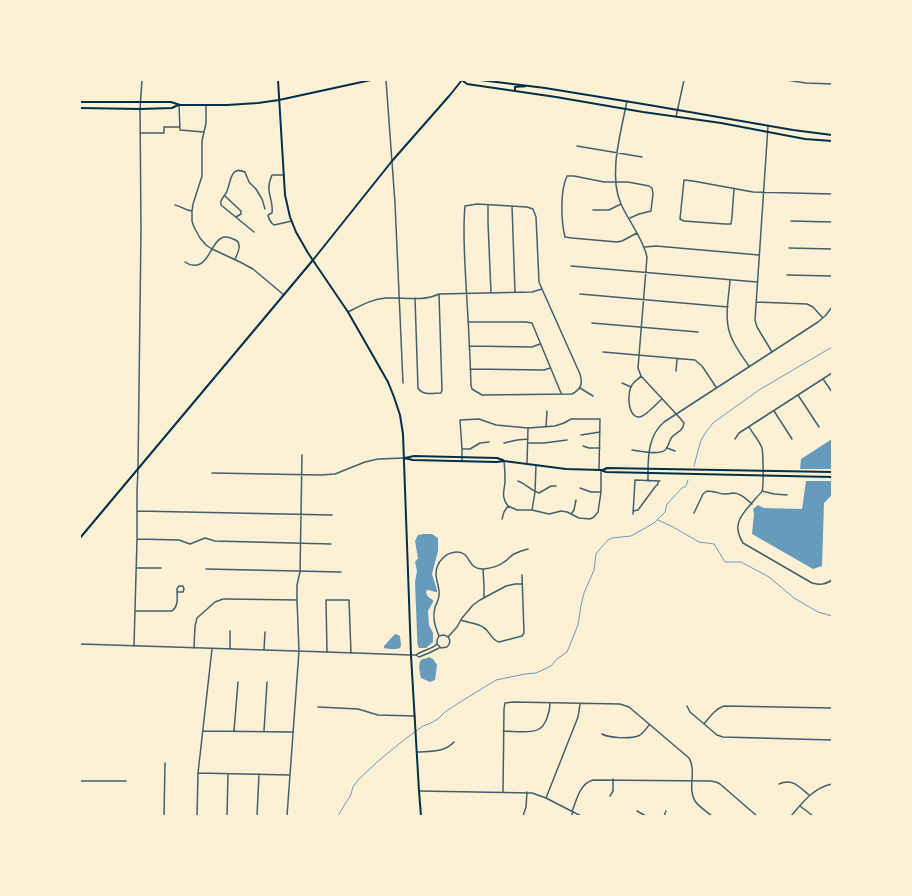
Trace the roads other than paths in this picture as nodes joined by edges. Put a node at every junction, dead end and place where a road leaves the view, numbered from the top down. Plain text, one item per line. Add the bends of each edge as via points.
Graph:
1 (142, 80) edge
2 (278, 80) edge
3 (371, 80) edge
4 (386, 80) edge
5 (462, 80) edge
6 (481, 80) edge
7 (684, 80) edge
8 (786, 80) edge
9 (832, 84) edge
10 (527, 86) junction
11 (514, 90) junction
12 (279, 100) junction
13 (627, 101) junction
14 (80, 102) edge
15 (97, 102) junction
16 (140, 103) junction
17 (179, 105) junction
18 (206, 105) junction
19 (80, 108) edge
20 (97, 108) junction
21 (625, 108) junction
22 (140, 109) junction
23 (677, 110) junction
24 (676, 116) junction
25 (768, 126) junction
26 (179, 127) junction
27 (204, 132) junction
28 (767, 132) junction
29 (140, 133) junction
30 (832, 135) edge
31 (831, 141) edge
32 (577, 146) dead end
33 (617, 153) junction
34 (642, 158) dead end
35 (392, 161) junction
36 (284, 175) junction
37 (616, 182) junction
38 (734, 188) junction
39 (763, 192) junction
40 (832, 194) edge
41 (225, 196) junction
42 (621, 204) junction
43 (175, 205) dead end
44 (488, 205) junction
45 (512, 206) junction
46 (265, 209) dead end
47 (593, 210) dead end
48 (192, 211) junction
49 (266, 212) dead end
50 (268, 215) junction
51 (236, 217) junction
52 (629, 219) junction
53 (292, 221) junction
54 (791, 221) dead end
55 (832, 222) edge
56 (254, 232) dead end
57 (637, 233) junction
58 (645, 246) junction
59 (789, 248) dead end
60 (212, 249) junction
61 (832, 249) edge
62 (759, 255) junction
63 (234, 260) junction
64 (313, 260) junction
65 (185, 262) dead end
66 (571, 266) dead end
67 (646, 272) junction
68 (787, 276) dead end
69 (832, 276) edge
70 (730, 280) junction
71 (757, 282) junction
72 (542, 289) junction
73 (515, 292) junction
74 (466, 293) junction
75 (491, 293) junction
76 (439, 294) junction
77 (580, 294) dead end
78 (284, 295) junction
79 (415, 298) junction
80 (399, 299) junction
81 (643, 300) junction
82 (756, 302) junction
83 (728, 307) junction
84 (832, 307) edge
85 (348, 312) junction
86 (823, 318) junction
87 (469, 322) junction
88 (592, 323) dead end
89 (641, 327) junction
90 (698, 332) dead end
91 (540, 344) junction
92 (469, 346) junction
93 (603, 352) dead end
94 (772, 352) junction
95 (639, 355) junction
96 (677, 358) junction
97 (749, 366) junction
98 (550, 367) junction
99 (470, 369) junction
100 (676, 371) dead end
101 (832, 373) edge
102 (642, 376) junction
103 (823, 379) junction
104 (403, 383) dead end
105 (622, 383) dead end
106 (631, 387) junction
107 (716, 387) junction
108 (580, 388) junction
109 (832, 392) edge
110 (561, 393) junction
111 (798, 395) junction
112 (593, 396) dead end
113 (662, 399) junction
114 (547, 411) dead end
115 (774, 411) junction
116 (676, 414) junction
117 (546, 427) junction
118 (749, 427) junction
119 (819, 427) dead end
120 (528, 428) junction
121 (600, 432) junction
122 (581, 435) dead end
123 (528, 439) junction
124 (734, 439) dead end
125 (792, 439) dead end
126 (567, 440) dead end
127 (489, 442) dead end
128 (504, 443) dead end
129 (528, 443) junction
130 (583, 446) dead end
131 (600, 448) junction
132 (667, 448) junction
133 (462, 449) junction
134 (632, 450) dead end
135 (675, 451) dead end
136 (649, 452) junction
137 (302, 455) dead end
138 (462, 457) junction
139 (404, 458) junction
140 (462, 461) junction
141 (504, 461) junction
142 (528, 464) junction
143 (536, 465) junction
144 (138, 468) junction
145 (648, 469) junction
146 (600, 470) junction
147 (763, 471) junction
148 (212, 472) dead end
149 (648, 472) junction
150 (832, 472) edge
151 (302, 475) junction
152 (763, 475) junction
153 (832, 477) edge
154 (518, 481) dead end
155 (648, 481) junction
156 (658, 481) junction
157 (660, 481) dead end
158 (556, 486) dead end
159 (580, 488) dead end
160 (762, 491) junction
161 (535, 492) junction
162 (601, 492) junction
163 (788, 495) dead end
164 (576, 500) dead end
165 (752, 504) junction
166 (508, 506) junction
167 (532, 510) junction
168 (137, 511) junction
169 (633, 511) junction
170 (694, 513) dead end
171 (571, 514) junction
172 (633, 514) dead end
173 (301, 515) junction
174 (332, 515) dead end
175 (502, 519) dead end
176 (80, 538) edge
177 (137, 539) junction
178 (301, 543) junction
179 (331, 544) dead end
180 (528, 549) dead end
181 (136, 568) junction
182 (161, 568) dead end
183 (206, 569) dead end
184 (483, 569) junction
185 (300, 572) junction
186 (341, 572) dead end
187 (522, 575) dead end
188 (832, 580) edge
189 (522, 584) junction
190 (177, 592) dead end
191 (484, 598) junction
192 (297, 600) junction
193 (135, 611) junction
194 (461, 620) junction
195 (230, 631) dead end
196 (265, 632) dead end
197 (439, 636) junction
198 (448, 637) junction
199 (80, 644) edge
200 (437, 644) junction
201 (134, 646) junction
202 (194, 648) junction
203 (440, 648) junction
204 (212, 649) junction
205 (230, 649) junction
206 (264, 650) junction
207 (299, 651) junction
208 (327, 652) junction
209 (351, 653) junction
210 (411, 655) junction
211 (416, 655) junction
212 (238, 682) dead end
213 (267, 682) dead end
214 (550, 703) junction
215 (580, 703) junction
216 (686, 706) dead end
217 (318, 707) dead end
218 (832, 708) edge
219 (415, 716) junction
220 (650, 724) junction
221 (704, 724) junction
222 (203, 731) junction
223 (234, 731) junction
224 (504, 731) junction
225 (264, 732) junction
226 (293, 732) junction
227 (602, 734) dead end
228 (832, 740) edge
229 (454, 742) dead end
230 (417, 752) junction
231 (165, 763) dead end
232 (198, 773) junction
233 (228, 773) junction
234 (259, 774) junction
235 (290, 774) junction
236 (613, 779) junction
237 (80, 781) edge
238 (126, 781) dead end
239 (692, 781) junction
240 (779, 784) dead end
241 (832, 784) edge
242 (419, 791) junction
243 (503, 792) junction
244 (527, 792) junction
245 (809, 795) junction
246 (610, 796) dead end
247 (546, 798) junction
248 (800, 806) junction
249 (572, 811) junction
250 (637, 811) dead end
251 (666, 811) dead end
252 (164, 816) edge
253 (197, 816) edge
254 (227, 816) edge
255 (257, 816) edge
256 (287, 816) edge
257 (421, 816) edge
258 (523, 816) edge
259 (571, 816) edge
260 (581, 816) edge
261 (646, 816) edge
262 (664, 816) edge
263 (712, 816) edge
264 (758, 816) edge
265 (791, 816) edge
266 (813, 816) edge

1 - 16 street
2 - 12 main road
3 - 12 main road
4 - 35 street
5 - 11 main road via 467,84
5 - 35 main road
6 - 10 main road
7 - 23 street
8 - 9 street
10 - 11 main road via 517,86
10 - 13 main road
11 - 21 main road
12 - 18 main road via 251,104
12 - 36 main road
13 - 21 street
13 - 23 main road
14 - 15 main road
15 - 16 main road
15 - 20 main road
16 - 17 main road via 171,102
16 - 22 street
17 - 18 main road
17 - 22 main road via 172,108
17 - 26 street
18 - 27 street
19 - 20 main road
20 - 22 main road
21 - 24 main road
21 - 33 street
22 - 29 street
23 - 24 street
23 - 25 main road
24 - 28 main road
25 - 28 street
25 - 30 main road
26 - 27 street via 180,130
26 - 29 street via 164,127 164,133
27 - 48 street via 202,176
28 - 31 main road
28 - 39 street
29 - 144 street
32 - 33 street
33 - 34 street
33 - 37 street
35 - 64 main road
35 - 80 street
36 - 50 street via 272,175 269,182 268,190 273,209
36 - 53 main road via 285,195
37 - 42 street
37 - 52 street via 652,188 651,211
37 - 57 street via 567,176 562,198 565,236 617,242
38 - 38 street via 731,224 680,219 684,180
38 - 39 street
39 - 40 street
39 - 62 street
41 - 46 street via 232,174 241,170 256,189
41 - 51 street via 221,199 221,205
41 - 51 street via 241,211
42 - 47 street via 609,210
42 - 52 street
43 - 48 street
44 - 45 street
44 - 74 street via 465,206
44 - 75 street
45 - 72 street via 533,208 536,217 539,282
45 - 73 street
48 - 60 street via 197,234
49 - 50 street
50 - 53 street via 274,225
51 - 56 street
52 - 57 street
53 - 64 main road
54 - 55 street
57 - 58 street
58 - 62 street
58 - 67 street
59 - 61 street
60 - 63 street
60 - 63 street via 216,242 225,236 237,240 239,250
60 - 65 street via 199,264
62 - 71 street
63 - 78 street via 253,269
64 - 78 main road
64 - 85 main road
66 - 67 street
67 - 70 street
67 - 81 street
68 - 69 street
70 - 71 street
70 - 83 street
71 - 82 street
72 - 73 street
72 - 108 street via 582,379
73 - 75 street
74 - 75 street
74 - 76 street
74 - 87 street
76 - 79 street via 431,298
76 - 79 street via 441,393 425,394 418,388
77 - 81 street
78 - 144 main road
79 - 80 street
80 - 85 street via 375,300
80 - 104 street
81 - 83 street
81 - 89 street
82 - 86 street via 807,304 813,306
82 - 94 street via 756,324
83 - 97 street via 730,335
84 - 86 street
85 - 139 main road via 394,397 400,415
86 - 94 street
87 - 91 street via 532,323
87 - 92 street
88 - 89 street
89 - 90 street
89 - 95 street
91 - 92 street via 532,347
91 - 98 street
92 - 99 street
93 - 95 street
94 - 97 street
95 - 96 street
95 - 102 street via 638,368
96 - 100 street
96 - 107 street via 699,362
97 - 107 street
98 - 99 street via 544,370
98 - 110 street
99 - 110 street via 472,390 482,395
101 - 103 street
102 - 106 street
102 - 113 street
103 - 109 street
103 - 111 street
105 - 106 street
106 - 113 street via 629,405 636,418 644,415
107 - 116 street
108 - 110 street via 572,394
108 - 112 street
111 - 115 street
111 - 119 street
113 - 116 street
114 - 117 street
115 - 118 street
115 - 125 street
116 - 132 street via 685,423 672,437
116 - 136 street via 657,429 651,440
117 - 120 street
117 - 121 street via 564,424 571,419 600,419
118 - 124 street
118 - 147 street via 762,449
120 - 123 street
120 - 133 street via 496,425 479,419 460,420
121 - 122 street
121 - 131 street
123 - 128 street
123 - 129 street
126 - 129 street
127 - 133 street via 480,443 470,449
129 - 142 street
130 - 131 street
131 - 146 street
132 - 135 street
132 - 136 street via 661,452
133 - 138 street
134 - 136 street
136 - 145 street
137 - 151 street
138 - 139 main road
138 - 140 street
138 - 141 main road via 497,458
139 - 140 main road
139 - 151 street via 365,462 336,474
139 - 210 main road
140 - 141 main road
141 - 142 main road
141 - 166 street via 503,497
142 - 143 main road
143 - 146 main road
143 - 161 street
144 - 168 street
144 - 176 main road
145 - 146 main road
145 - 147 main road
145 - 149 street
146 - 149 main road
146 - 162 street
147 - 150 main road
147 - 152 street
148 - 151 street
149 - 152 main road
149 - 155 street
151 - 173 street
152 - 153 main road
152 - 160 street
154 - 161 street
155 - 156 street
155 - 169 street via 635,480
156 - 157 street
156 - 169 street via 638,510
158 - 161 street via 539,493
159 - 162 street
160 - 163 street
160 - 165 street
161 - 167 street
162 - 171 street via 598,512 594,517 579,518
164 - 171 street
165 - 170 street via 740,494 707,492
165 - 188 street via 743,512 737,527 738,536 743,543 812,583 819,585
166 - 167 street via 517,510
166 - 175 street
167 - 171 street via 549,514 561,511
168 - 173 street
168 - 177 street
169 - 172 street
173 - 174 street
173 - 178 street
177 - 178 street via 179,540 190,544 205,538 215,541
177 - 181 street
178 - 179 street
178 - 185 street
180 - 184 street via 513,554 500,565
181 - 182 street
181 - 193 street
183 - 185 street
184 - 191 street
184 - 197 street via 473,566 460,552 452,553 440,560 436,574 440,595 433,615
185 - 186 street
185 - 192 street
187 - 189 street
189 - 191 street via 506,586
189 - 194 street via 522,636 497,642 483,627
190 - 193 street via 176,605 172,611
191 - 194 street via 472,605
192 - 202 street via 222,599 215,602 197,618
192 - 207 street
193 - 201 street
194 - 198 street
195 - 205 street
196 - 206 street
197 - 198 street
197 - 200 street
198 - 203 street via 449,646
199 - 201 street
200 - 203 street
200 - 211 street
201 - 202 street
202 - 204 street
203 - 211 street via 419,657
204 - 205 street
204 - 222 street
205 - 206 street
206 - 207 street
207 - 208 street
207 - 226 street
208 - 209 street
208 - 209 street via 326,600 349,600
209 - 210 street
210 - 211 street
210 - 219 main road
212 - 223 street
213 - 225 street
214 - 215 street
214 - 224 street via 545,723 539,729
214 - 224 street via 505,703
215 - 220 street via 626,705
215 - 247 street via 578,717
216 - 221 street
217 - 219 street via 358,709 378,715
218 - 221 street via 724,706 716,710
219 - 230 main road
220 - 227 street via 642,734 634,737 609,737
220 - 239 street via 689,758
221 - 228 street via 725,738
222 - 223 street
222 - 232 street
223 - 225 street
224 - 243 street
225 - 226 street
226 - 235 street
229 - 230 street via 440,751
230 - 242 main road
231 - 252 street
232 - 233 street
232 - 253 street
233 - 234 street
233 - 254 street
234 - 235 street
234 - 255 street
235 - 256 street
236 - 239 street
236 - 246 street via 613,791
236 - 249 street via 586,782
237 - 238 street
239 - 263 street via 695,800
239 - 264 street via 718,783
240 - 245 street via 786,782 798,785
241 - 245 street
242 - 243 street
242 - 257 main road
243 - 244 street
244 - 247 street
244 - 258 street
245 - 248 street
247 - 249 street
248 - 265 street
248 - 266 street
249 - 259 street
249 - 260 street
250 - 261 street
251 - 262 street

